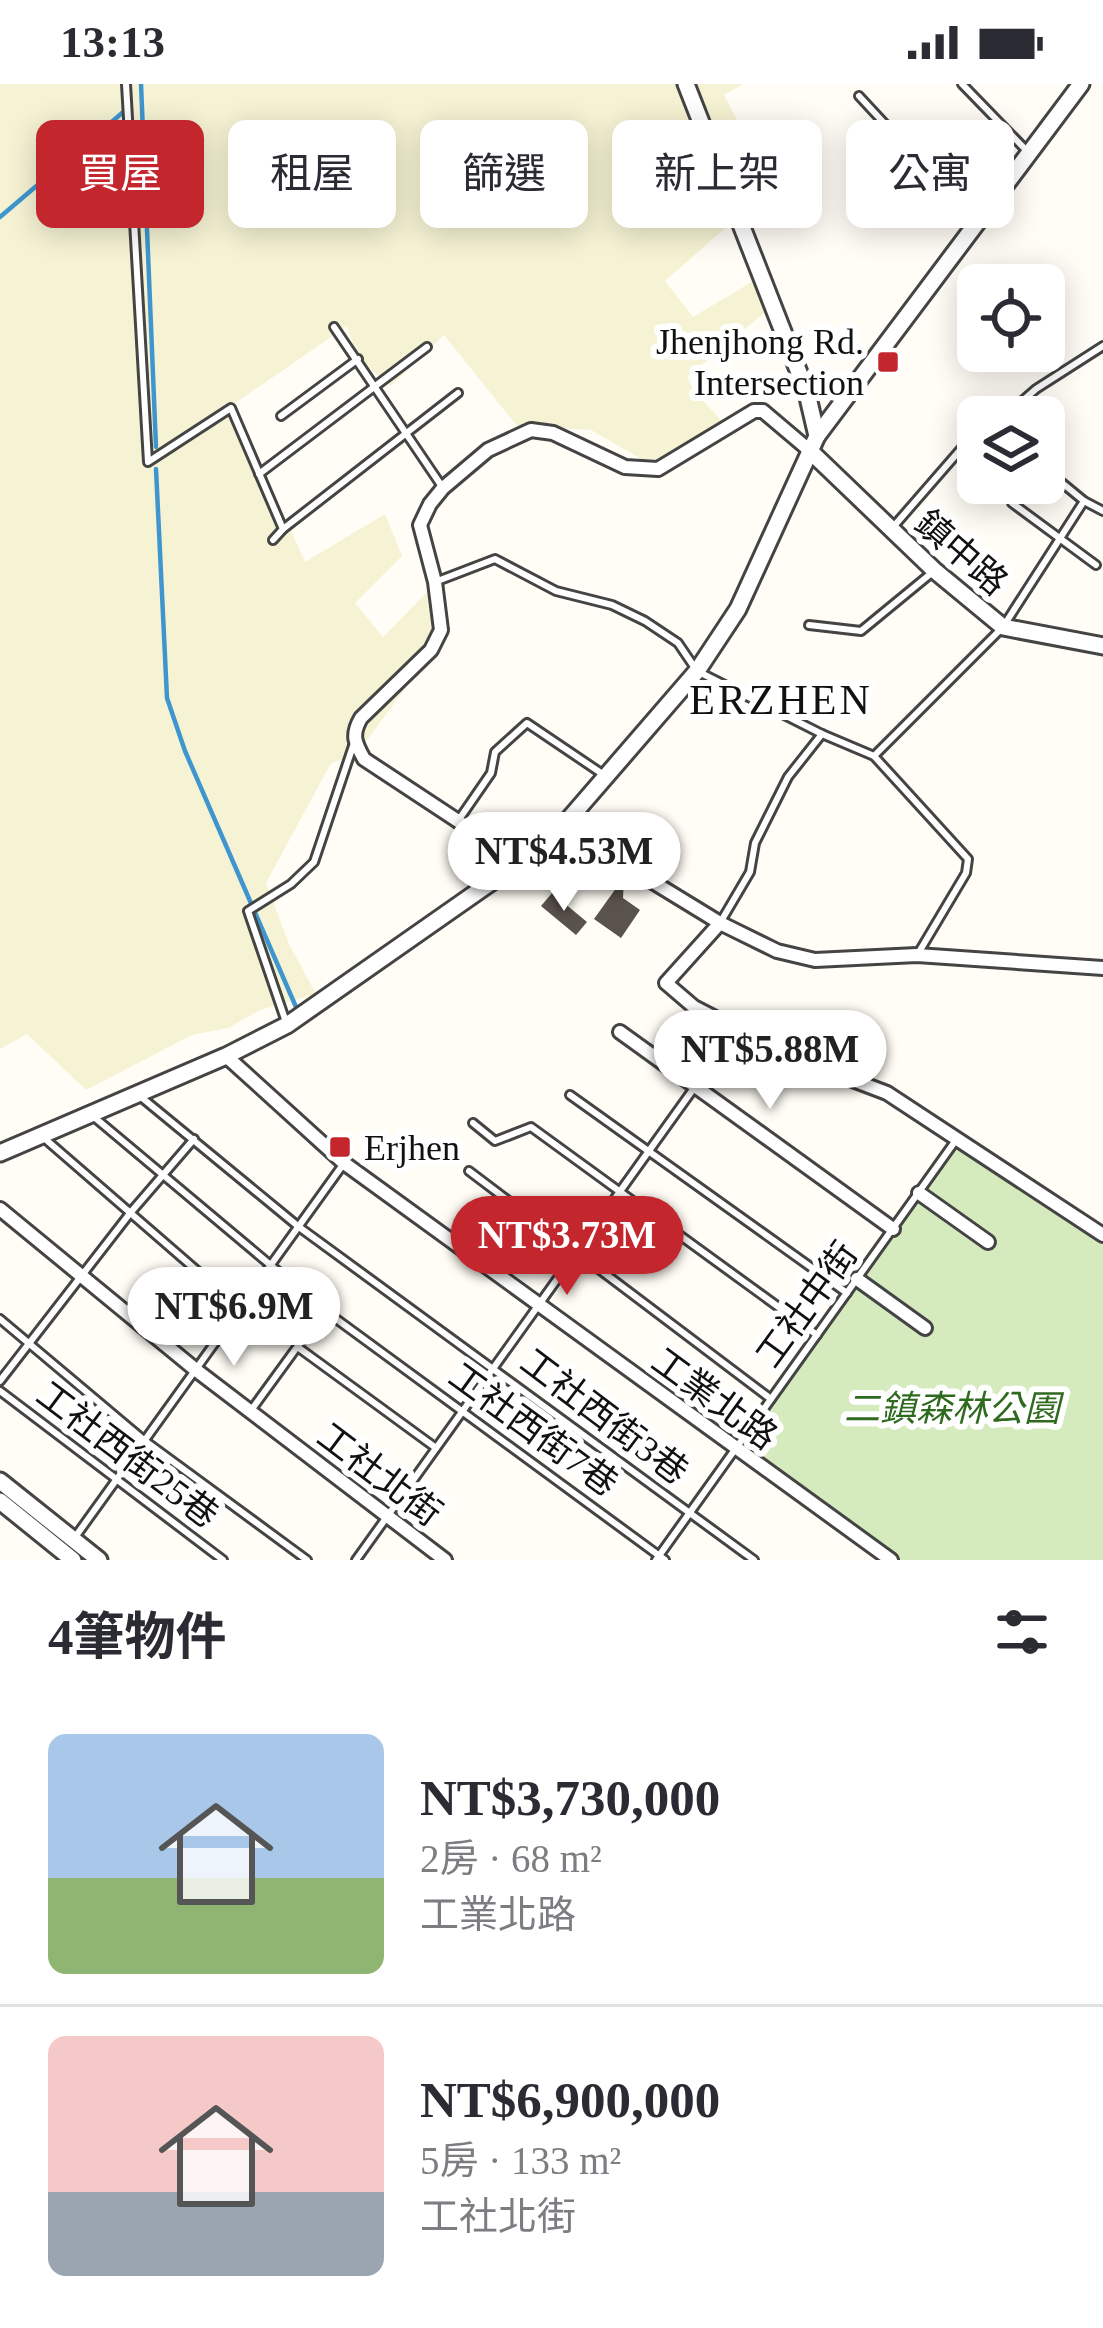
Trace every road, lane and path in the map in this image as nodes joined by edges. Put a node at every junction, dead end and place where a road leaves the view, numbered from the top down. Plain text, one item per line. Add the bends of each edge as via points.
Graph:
1 (127, 84) edge
2 (686, 84) edge
3 (962, 84) edge
4 (1081, 84) edge
5 (859, 96) dead end
6 (881, 120) edge
7 (1029, 153) junction
8 (1014, 173) edge
9 (973, 228) edge
10 (334, 327) dead end
11 (427, 347) dead end
12 (1102, 350) edge
13 (358, 359) junction
14 (376, 388) junction
15 (458, 393) dead end
16 (1028, 396) edge
17 (281, 416) dead end
18 (407, 434) junction
19 (813, 443) junction
20 (957, 454) edge
21 (259, 474) junction
22 (1065, 486) edge
23 (443, 488) junction
24 (1084, 502) junction
25 (1013, 504) edge
26 (1103, 512) edge
27 (283, 529) junction
28 (891, 530) junction
29 (1057, 539) junction
30 (273, 540) dead end
31 (1096, 565) dead end
32 (934, 570) junction
33 (435, 582) junction
34 (809, 625) dead end
35 (1003, 627) junction
36 (1103, 646) edge
37 (698, 670) junction
38 (821, 734) junction
39 (355, 743) junction
40 (874, 757) junction
41 (604, 775) junction
42 (458, 821) junction
43 (550, 841) junction
44 (512, 866) junction
45 (720, 923) junction
46 (917, 955) junction
47 (1103, 968) edge
48 (287, 1025) junction
49 (620, 1032) dead end
50 (226, 1056) junction
51 (694, 1088) junction
52 (138, 1095) junction
53 (570, 1095) dead end
54 (91, 1114) junction
55 (473, 1123) dead end
56 (41, 1135) junction
57 (958, 1137) junction
58 (194, 1139) junction
59 (649, 1150) junction
60 (0, 1154) edge
61 (344, 1163) junction
62 (469, 1171) dead end
63 (162, 1178) junction
64 (619, 1192) junction
65 (919, 1193) junction
66 (0, 1209) edge
67 (131, 1212) junction
68 (298, 1226) junction
69 (893, 1229) junction
70 (1103, 1235) edge
71 (988, 1242) dead end
72 (575, 1254) junction
73 (270, 1267) junction
74 (82, 1278) junction
75 (857, 1279) junction
76 (848, 1293) junction
77 (537, 1306) junction
78 (240, 1308) junction
79 (324, 1310) junction
80 (0, 1319) edge
81 (925, 1328) dead end
82 (817, 1335) junction
83 (28, 1345) junction
84 (299, 1348) junction
85 (494, 1366) junction
86 (196, 1370) junction
87 (0, 1381) edge
88 (0, 1391) edge
89 (771, 1400) junction
90 (463, 1410) junction
91 (250, 1412) junction
92 (145, 1441) junction
93 (436, 1448) junction
94 (735, 1450) junction
95 (0, 1481) edge
96 (116, 1481) junction
97 (0, 1501) edge
98 (689, 1514) junction
99 (386, 1518) junction
100 (70, 1551) edge
101 (660, 1558) edge
102 (99, 1560) edge
103 (223, 1560) edge
104 (308, 1560) edge
105 (356, 1560) edge
106 (445, 1560) edge
107 (754, 1560) edge
108 (891, 1560) edge

1 - 21 lane via 148,462 231,408
2 - 19 street via 807,393
3 - 7 lane
4 - 7 street
5 - 6 lane
7 - 8 street
9 - 19 street
10 - 13 lane
11 - 14 lane
12 - 16 lane
13 - 14 lane
13 - 17 lane
14 - 18 lane
14 - 21 lane
15 - 18 lane
18 - 23 lane
18 - 27 lane
19 - 23 street via 754,411 658,469 625,467 531,430 488,450
19 - 28 street, 鎮中路
19 - 37 street via 738,609
20 - 28 lane
21 - 27 lane
22 - 24 lane
23 - 33 street via 421,525
24 - 26 lane
24 - 29 lane
25 - 29 lane
27 - 30 lane
28 - 32 street, 鎮中路
29 - 31 lane
29 - 35 lane
32 - 34 lane via 861,631
32 - 35 street, 鎮中路
33 - 37 lane via 495,560 645,621 678,643
33 - 39 street via 441,630 431,650 361,718
35 - 36 street, 鎮中路
35 - 40 lane
37 - 38 lane
37 - 41 street
38 - 40 lane
38 - 45 lane via 788,777
39 - 42 street via 364,759
39 - 48 lane via 314,862 248,911
40 - 46 lane via 968,859
41 - 42 lane via 527,723 495,752 491,773
41 - 43 street
42 - 44 street
43 - 44 street
43 - 45 street via 617,860
44 - 48 street
45 - 46 street via 814,961
45 - 57 street via 666,982 694,1007 887,1093
46 - 47 street
48 - 50 street
49 - 51 street
50 - 52 street
50 - 61 street, 工業北路
51 - 59 lane
51 - 69 street
52 - 54 street
52 - 58 lane, 工社西街3巷
53 - 59 lane
54 - 56 street
54 - 63 lane, 工社西街7巷
55 - 64 lane via 494,1141 531,1127
56 - 60 street
56 - 67 lane
57 - 65 lane, 工社中街
57 - 70 street
58 - 63 lane
58 - 68 lane, 工社西街3巷
59 - 64 lane
59 - 76 lane
61 - 68 lane
61 - 77 street, 工業北路
62 - 72 lane
63 - 67 lane
63 - 73 lane, 工社西街7巷
64 - 72 lane
64 - 82 lane
65 - 69 lane, 工社中街
65 - 71 street
66 - 74 street, 工社北街
67 - 74 lane
67 - 78 lane
68 - 73 lane
68 - 85 lane, 工社西街3巷
69 - 75 lane, 工社中街
72 - 77 lane
72 - 89 lane
73 - 78 lane
73 - 79 lane, 工社西街7巷
74 - 83 lane
74 - 86 street, 工社北街
75 - 76 lane, 工社中街
75 - 81 street
76 - 82 lane, 工社中街
77 - 85 lane
77 - 94 street, 工業北路
78 - 86 lane
79 - 84 lane
79 - 90 lane, 工社西街7巷
80 - 83 lane
82 - 89 lane, 工社中街
83 - 87 lane
83 - 92 lane
84 - 91 lane
84 - 93 lane
85 - 90 lane
85 - 98 lane, 工社西街3巷
86 - 91 street, 工社北街
86 - 92 lane
88 - 96 lane, 工社西街25巷
89 - 94 lane, 工社中街
90 - 93 lane
90 - 101 lane, 工社西街7巷
91 - 99 street, 工社北街
92 - 96 lane
92 - 104 lane
93 - 99 lane
94 - 98 lane, 工社中街
94 - 108 street, 工業北路
95 - 100 street
96 - 100 lane
96 - 103 lane, 工社西街25巷
97 - 100 street
98 - 101 lane, 工社中街
98 - 107 lane, 工社西街3巷
99 - 105 lane
99 - 106 street, 工社北街
100 - 102 street

